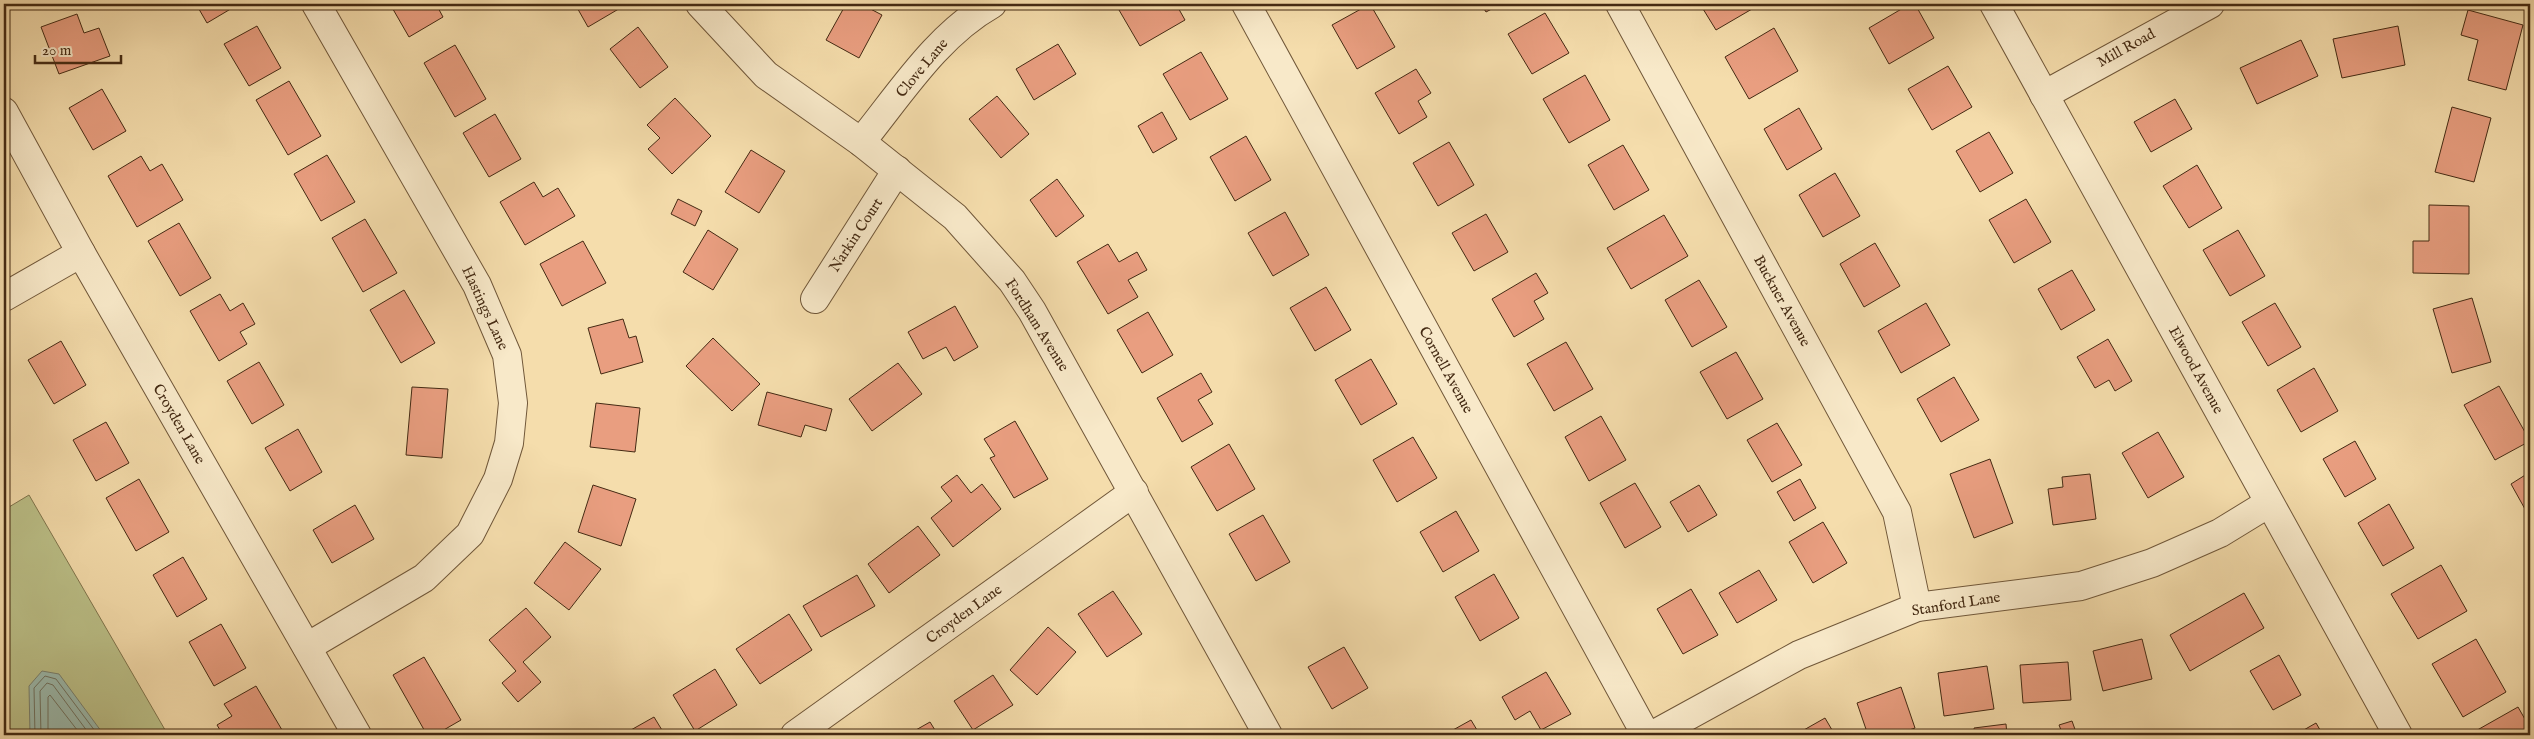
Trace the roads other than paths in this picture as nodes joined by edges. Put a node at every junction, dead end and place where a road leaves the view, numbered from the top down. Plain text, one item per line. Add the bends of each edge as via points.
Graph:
1 (316, 4) edge
2 (700, 4) edge
3 (992, 4) edge
4 (1246, 4) edge
5 (1620, 4) edge
6 (1994, 4) edge
7 (2210, 4) edge
8 (2044, 95) junction
9 (4, 112) edge
10 (861, 142) junction
11 (897, 170) junction
12 (81, 252) junction
13 (4, 297) edge
14 (814, 299) dead end
15 (1134, 492) junction
16 (2270, 503) junction
17 (1917, 608) junction
18 (307, 646) junction
19 (357, 735) edge
20 (795, 735) edge
21 (1268, 735) edge
22 (1646, 735) edge
23 (1653, 735) edge
24 (2398, 735) edge

1 - 18 street, Hastings Lane via 478,285 507,355 513,403 509,443 498,479 470,534 424,578
2 - 10 street, Fordham Avenue via 766,75
3 - 10 street, Clove Lane via 974,14 942,43
4 - 22 street, Cornell Avenue
5 - 17 street, Buckner Avenue via 1897,512
6 - 8 street, Elwood Avenue
7 - 8 street, Mill Road
8 - 16 street, Elwood Avenue
9 - 12 street, Croyden Lane
10 - 11 street, Fordham Avenue
11 - 14 street, Narkin Court
11 - 15 street, Fordham Avenue via 955,217 1012,281
12 - 13 street
12 - 18 street, Croyden Lane
15 - 20 street, Croyden Lane
15 - 21 street, Fordham Avenue
16 - 17 street, Stanford Lane via 2220,532 2152,563 2081,586
16 - 24 street, Elwood Avenue
17 - 23 street, Stanford Lane via 1799,655
18 - 19 street, Croyden Lane

